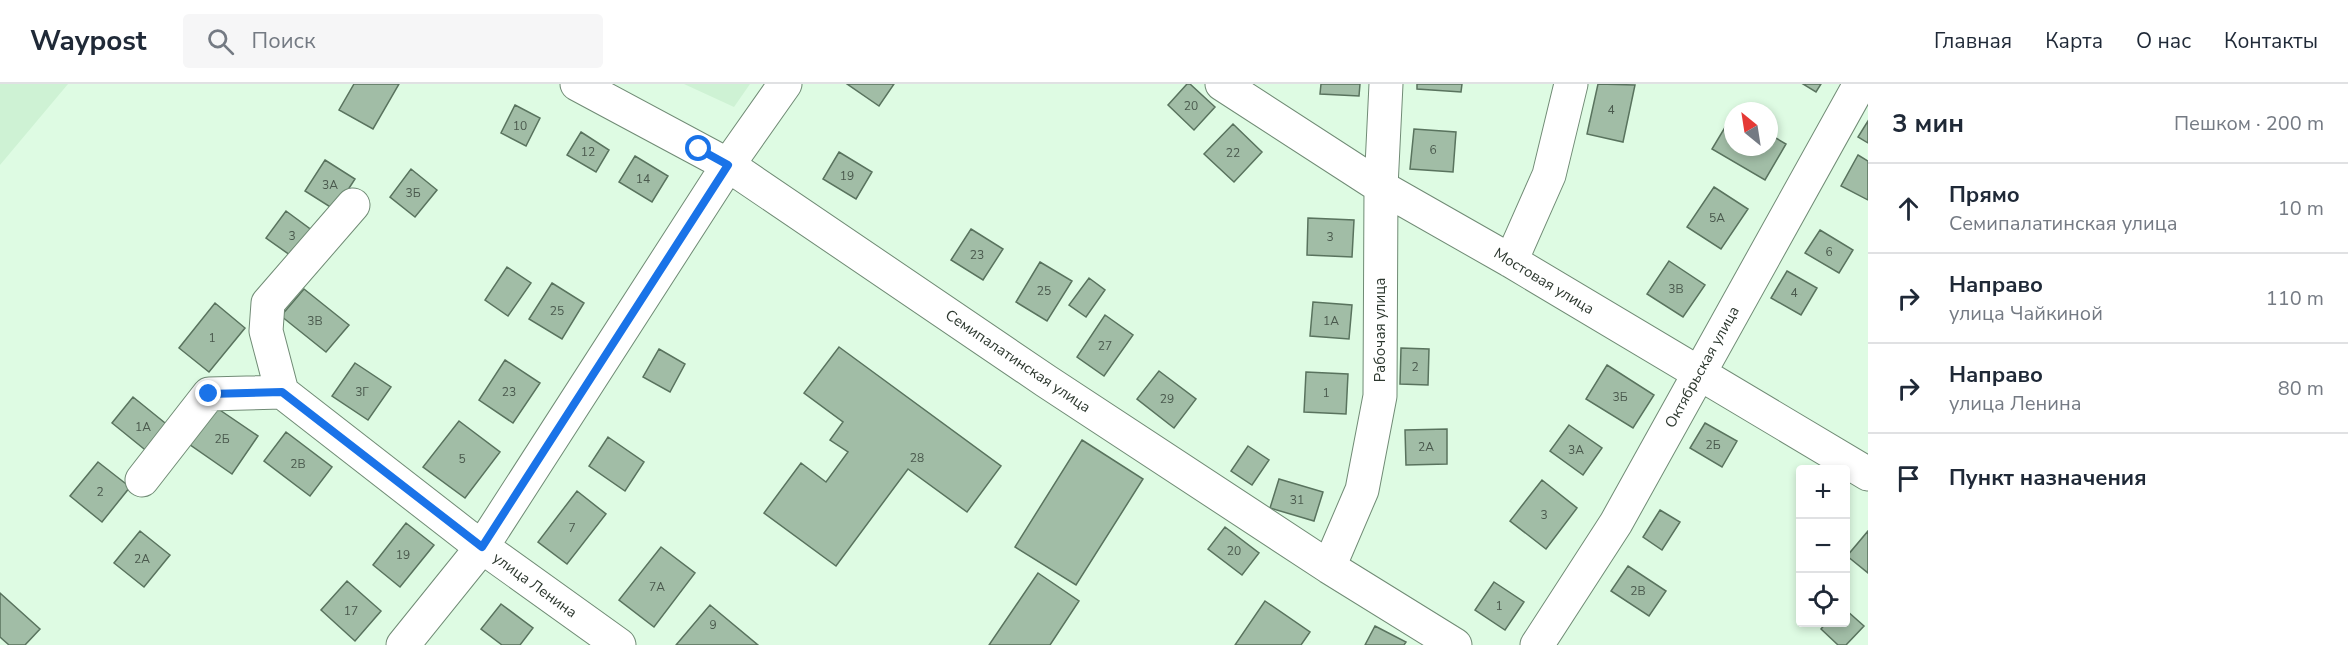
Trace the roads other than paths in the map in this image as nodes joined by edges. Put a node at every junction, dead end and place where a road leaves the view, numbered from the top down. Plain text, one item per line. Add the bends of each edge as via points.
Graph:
1 (577, 84) edge
2 (785, 84) edge
3 (1222, 84) edge
4 (1386, 84) edge
5 (1571, 84) edge
6 (1860, 84) edge
7 (728, 165) junction
8 (1381, 187) junction
9 (353, 205) dead end
10 (1511, 261) junction
11 (1698, 374) junction
12 (282, 392) junction
13 (1868, 474) edge
14 (142, 480) dead end
15 (482, 547) junction
16 (1329, 567) junction
17 (403, 645) edge
18 (619, 645) edge
19 (1455, 645) edge
20 (1537, 645) edge

1 - 7 street, Семипалатинская улица
2 - 7 street
3 - 8 street, Мостовая улица
4 - 8 street, Рабочая улица
5 - 10 street via 1549,175
6 - 11 street, Октябрьская улица
7 - 15 street
7 - 16 street, Семипалатинская улица
8 - 10 street, Мостовая улица
8 - 16 street, Рабочая улица via 1380,396 1362,490
9 - 12 street via 268,303 266,331
10 - 11 street, Мостовая улица
11 - 13 street, Мостовая улица
11 - 20 street, Октябрьская улица via 1616,523
12 - 14 street via 209,394
12 - 15 street, улица Ленина
15 - 17 street
15 - 18 street, улица Ленина
16 - 19 street, Семипалатинская улица

